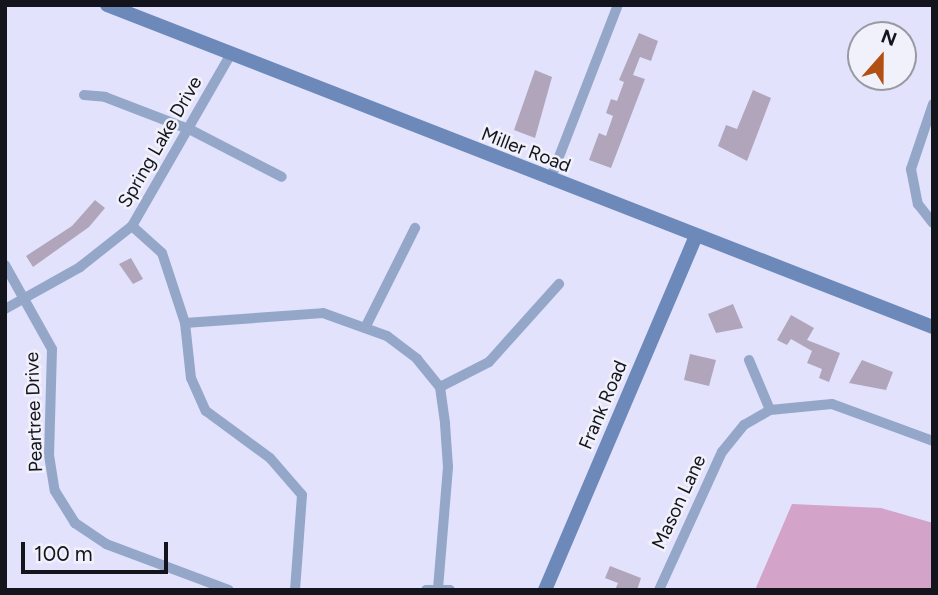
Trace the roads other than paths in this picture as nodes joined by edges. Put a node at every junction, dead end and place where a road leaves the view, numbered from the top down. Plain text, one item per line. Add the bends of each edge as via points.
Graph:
1 (107, 5) edge
2 (618, 5) edge
3 (231, 54) junction
4 (84, 95) dead end
5 (933, 104) edge
6 (191, 130) junction
7 (282, 177) dead end
8 (550, 180) junction
9 (933, 223) edge
10 (132, 226) junction
11 (415, 228) dead end
12 (696, 236) junction
13 (5, 265) edge
14 (559, 284) dead end
15 (26, 299) junction
16 (5, 309) edge
17 (186, 323) junction
18 (933, 327) edge
19 (365, 328) junction
20 (749, 360) dead end
21 (440, 387) junction
22 (770, 410) junction
23 (933, 441) edge
24 (438, 588) junction
25 (229, 590) edge
26 (295, 590) edge
27 (426, 590) edge
28 (450, 590) edge
29 (545, 590) edge
30 (659, 590) edge

1 - 3 street, Miller Road
2 - 8 street
3 - 6 street, Spring Lake Drive
3 - 8 street, Miller Road
4 - 6 street via 105,97
5 - 9 street via 911,170 918,204
6 - 7 street
6 - 10 street, Spring Lake Drive
8 - 12 street, Miller Road
10 - 15 street, Spring Lake Drive via 80,267
10 - 17 street via 162,253
11 - 19 street
12 - 18 street, Miller Road
12 - 29 street, Frank Road
13 - 15 street, Peartree Drive
14 - 21 street via 489,362
15 - 16 street, Spring Lake Drive
15 - 25 street, Peartree Drive via 52,349 49,456 55,491 75,523 106,544
17 - 19 street via 323,313
17 - 26 street via 191,377 206,411 270,458 302,495
19 - 21 street via 402,345
20 - 22 street
21 - 24 street via 448,467
22 - 23 street, Mason Lane via 831,404
22 - 30 street, Mason Lane via 744,425 722,452
24 - 27 street
24 - 28 street

